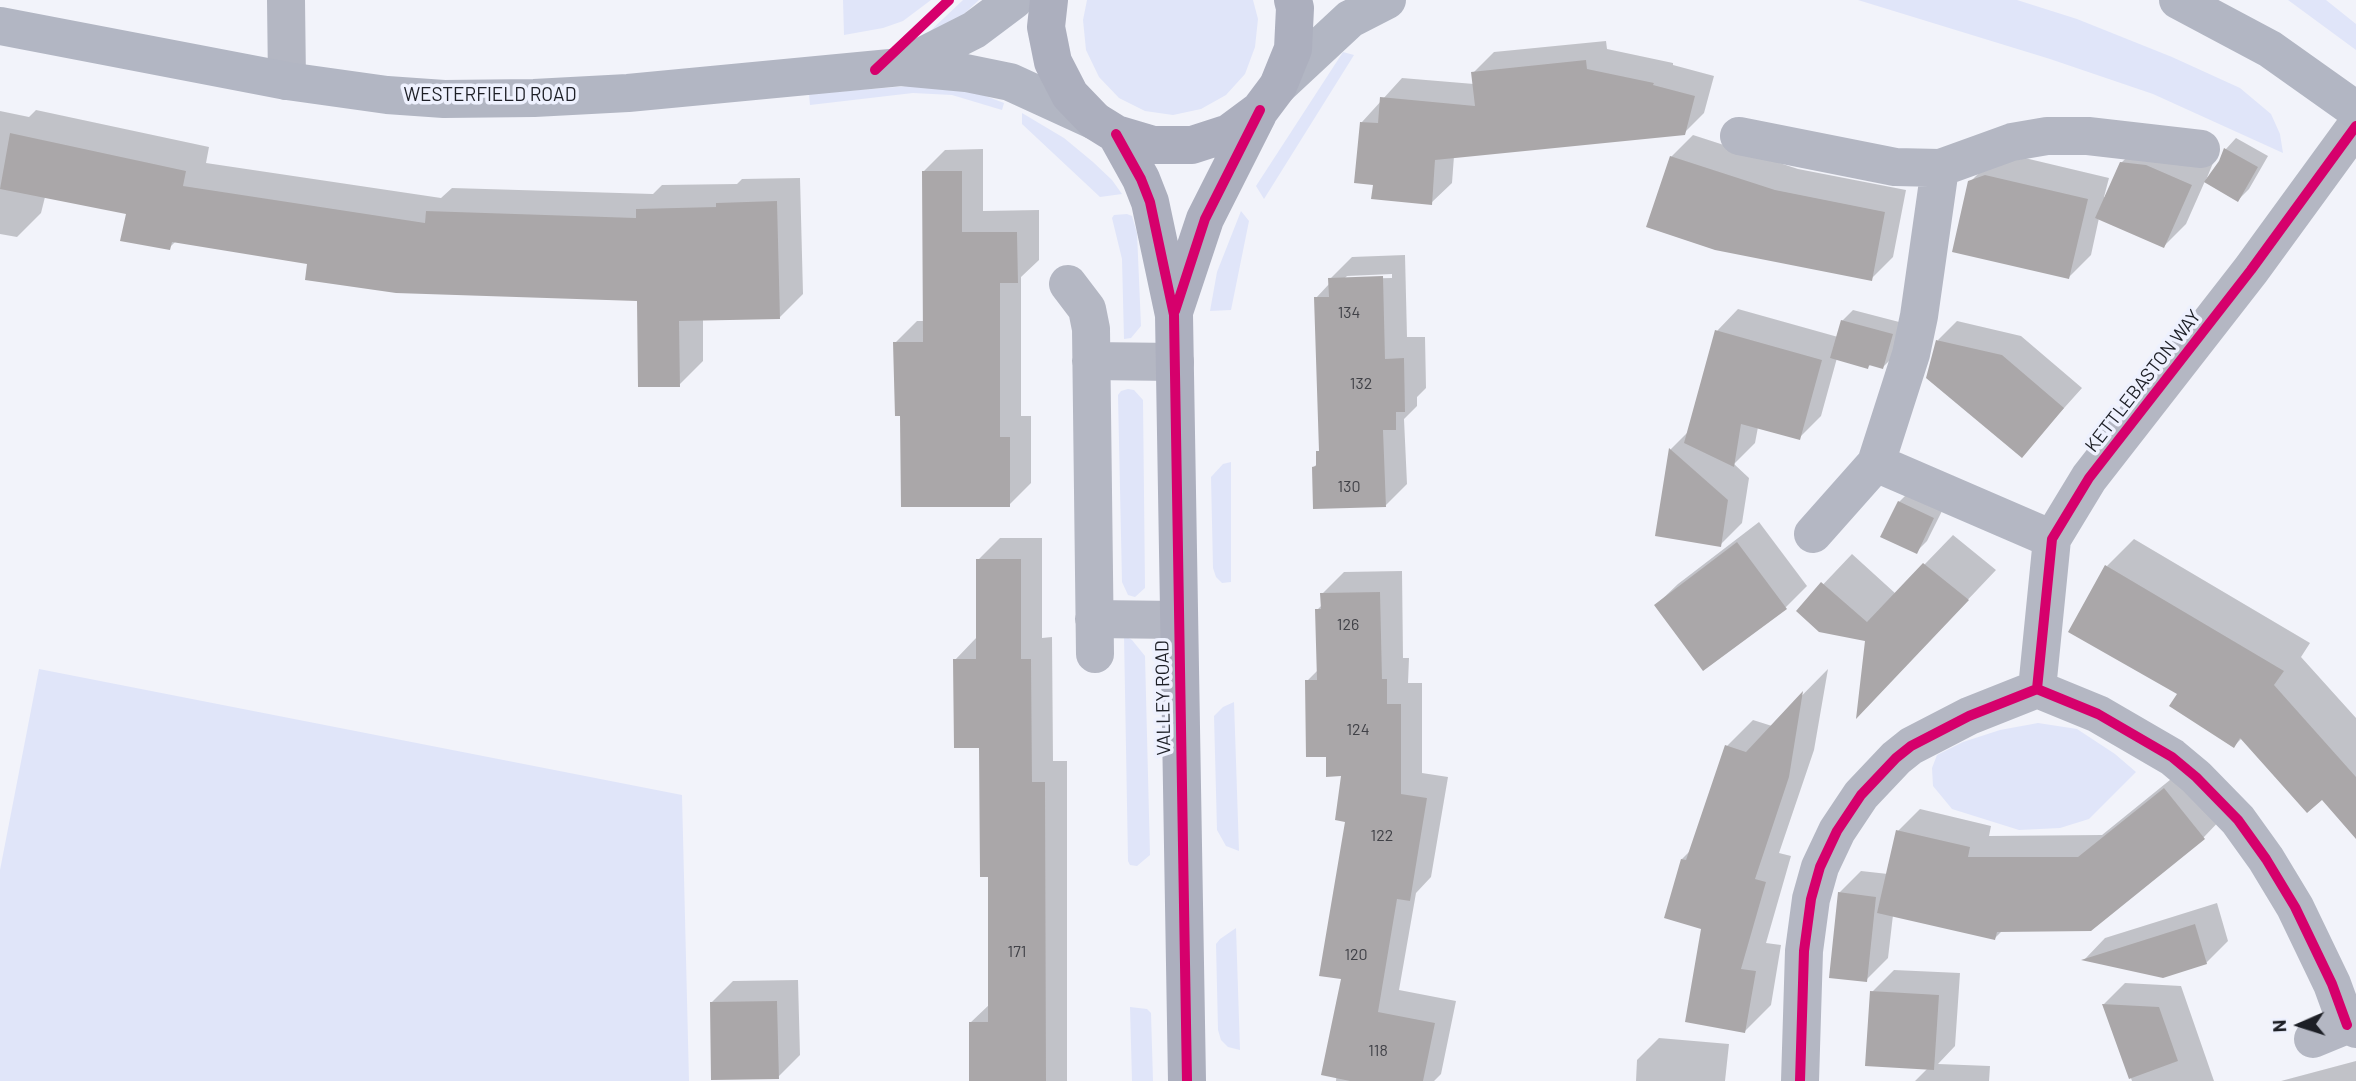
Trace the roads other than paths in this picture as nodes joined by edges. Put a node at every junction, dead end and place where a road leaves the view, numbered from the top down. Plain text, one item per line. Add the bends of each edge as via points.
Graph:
1 (286, 0) edge
2 (1014, 0) edge
3 (1049, 0) edge
4 (1293, 0) edge
5 (1387, 0) edge
6 (2178, 0) edge
7 (0, 26) edge
8 (901, 67) junction
9 (287, 81) junction
10 (1269, 98) junction
11 (2356, 110) edge
12 (2356, 125) edge
13 (1106, 127) junction
14 (1739, 136) dead end
15 (2201, 149) dead end
16 (1940, 169) junction
17 (1068, 284) dead end
18 (1174, 315) junction
19 (1091, 361) junction
20 (1175, 362) junction
21 (1876, 463) junction
22 (1813, 534) dead end
23 (2052, 539) junction
24 (1179, 620) junction
25 (2037, 689) junction
26 (2338, 1031) edge
27 (1187, 1081) edge
28 (1800, 1081) edge

1 - 9 street
2 - 8 main road, WESTERFIELD ROAD via 974,30
3 - 13 main road via 1046,27 1053,62 1070,95
4 - 10 main road, VALLEY ROAD via 1293,49
5 - 10 main road via 1350,19
6 - 11 main road via 2270,49
7 - 9 main road, WESTERFIELD ROAD
8 - 9 main road, WESTERFIELD ROAD via 534,98 444,99
8 - 13 main road, WESTERFIELD ROAD via 1010,82
10 - 13 main road via 1228,133 1192,145 1153,145
10 - 18 main road, VALLEY ROAD via 1205,219
12 - 23 street, KETTLEBASTON WAY via 2244,280 2090,478
13 - 18 main road, VALLEY ROAD via 1141,179 1150,202
14 - 16 street via 1895,167
15 - 16 street via 2047,136 2011,142
16 - 21 street via 1911,354
17 - 19 street, VALLEY ROAD via 1087,309
18 - 20 main road, VALLEY ROAD
19 - 20 street
19 - 24 street, VALLEY ROAD via 1094,636
20 - 24 main road, VALLEY ROAD
21 - 22 street
21 - 23 street
23 - 25 street, KETTLEBASTON WAY
24 - 27 main road, VALLEY ROAD
25 - 26 street via 2098,714 2172,757 2238,820 2295,907 2332,985
25 - 28 street via 1910,746 1861,795 1837,831 1819,867 1811,899 1804,951

